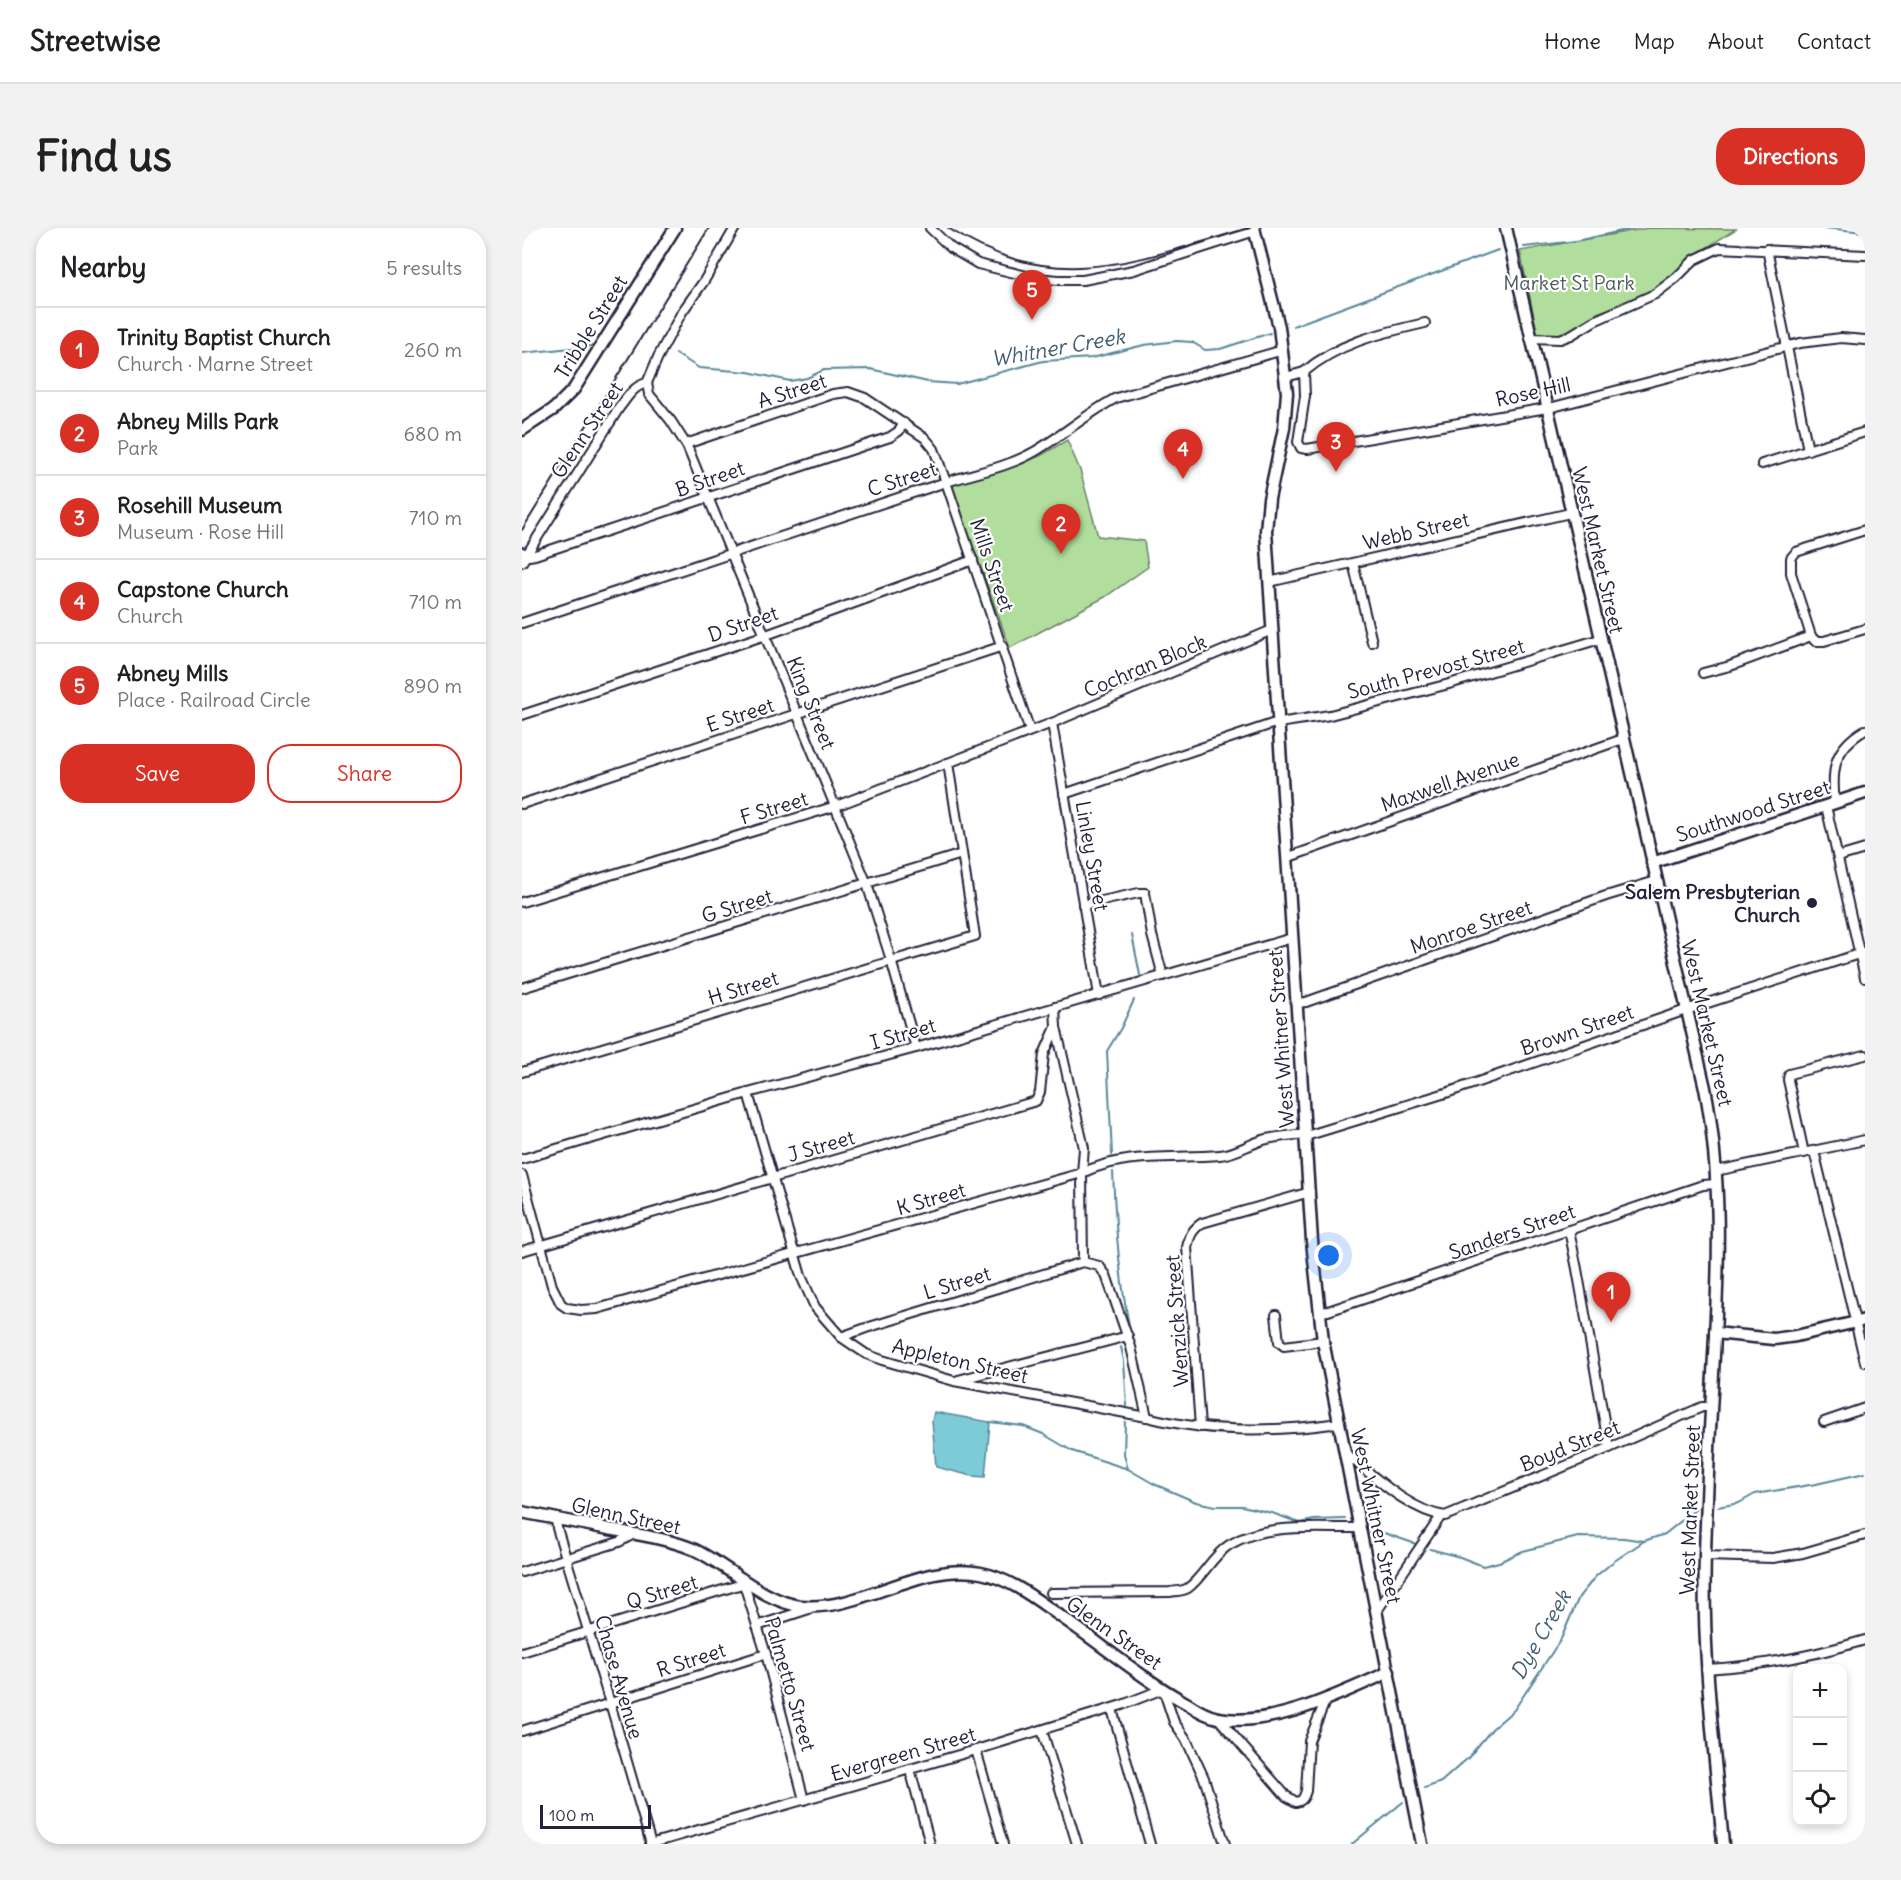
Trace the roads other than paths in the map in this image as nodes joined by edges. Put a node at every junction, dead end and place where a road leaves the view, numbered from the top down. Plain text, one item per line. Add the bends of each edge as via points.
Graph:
1 (675, 228) edge
2 (735, 228) edge
3 (930, 228) edge
4 (1506, 228) edge
5 (1255, 230) edge
6 (1767, 249) junction
7 (1865, 255) edge
8 (1425, 323) dead end
9 (1530, 338) junction
10 (1865, 340) edge
11 (1786, 347) junction
12 (1283, 350) junction
13 (1305, 372) junction
14 (1286, 377) junction
15 (647, 383) junction
16 (1546, 408) junction
17 (904, 423) junction
18 (522, 430) edge
19 (1865, 432) edge
20 (686, 444) junction
21 (1809, 450) junction
22 (1762, 464) dead end
23 (946, 482) junction
24 (709, 497) junction
25 (1570, 513) junction
26 (1865, 530) edge
27 (732, 553) junction
28 (524, 556) edge
29 (973, 560) junction
30 (1353, 563) junction
31 (1269, 582) junction
32 (522, 622) edge
33 (1865, 628) edge
34 (1272, 630) junction
35 (766, 635) junction
36 (1811, 636) junction
37 (1600, 639) junction
38 (1372, 642) dead end
39 (1003, 646) junction
40 (1704, 673) dead end
41 (798, 713) junction
42 (522, 715) edge
43 (1052, 723) junction
44 (1279, 723) junction
45 (1030, 730) junction
46 (1865, 730) edge
47 (1623, 739) junction
48 (948, 763) junction
49 (1865, 793) edge
50 (1064, 794) junction
51 (522, 804) edge
52 (1830, 804) junction
53 (836, 806) junction
54 (1865, 849) edge
55 (962, 854) junction
56 (1288, 857) junction
57 (1838, 857) junction
58 (1652, 863) junction
59 (1656, 881) junction
60 (867, 884) junction
61 (522, 902) edge
62 (1083, 904) junction
63 (1292, 938) junction
64 (1862, 953) edge
65 (891, 960) junction
66 (1163, 976) junction
67 (1865, 978) edge
68 (522, 988) edge
69 (1099, 995) junction
70 (1297, 1003) junction
71 (1055, 1008) junction
72 (1686, 1010) junction
73 (1056, 1027) junction
74 (916, 1048) junction
75 (1865, 1055) edge
76 (522, 1072) edge
77 (748, 1093) junction
78 (1306, 1135) junction
79 (1865, 1140) edge
80 (1814, 1151) junction
81 (1804, 1153) junction
82 (522, 1159) edge
83 (1716, 1171) junction
84 (1082, 1173) junction
85 (522, 1175) edge
86 (774, 1177) junction
87 (1716, 1184) junction
88 (1310, 1192) junction
89 (1569, 1230) junction
90 (542, 1246) junction
91 (522, 1251) edge
92 (796, 1254) junction
93 (1083, 1262) junction
94 (1320, 1312) junction
95 (1276, 1315) dead end
96 (1860, 1321) edge
97 (1715, 1333) junction
98 (1128, 1336) junction
99 (841, 1337) junction
100 (1323, 1341) junction
101 (1865, 1362) edge
102 (954, 1381) junction
103 (1712, 1407) junction
104 (1865, 1408) edge
105 (1148, 1417) junction
106 (1824, 1422) dead end
107 (1338, 1423) junction
108 (1200, 1427) junction
109 (1609, 1448) junction
110 (1344, 1452) junction
111 (522, 1512) edge
112 (1441, 1516) junction
113 (556, 1519) junction
114 (1360, 1528) junction
115 (634, 1534) junction
116 (1865, 1535) edge
117 (1705, 1556) junction
118 (566, 1560) junction
119 (522, 1572) edge
120 (742, 1581) junction
121 (1052, 1593) dead end
122 (816, 1606) junction
123 (1377, 1611) junction
124 (757, 1626) junction
125 (588, 1632) junction
126 (1865, 1640) edge
127 (522, 1652) edge
128 (766, 1654) junction
129 (1706, 1669) junction
130 (1389, 1672) junction
131 (1163, 1689) junction
132 (1327, 1698) junction
133 (610, 1703) junction
134 (1112, 1709) junction
135 (1218, 1718) junction
136 (1042, 1730) junction
137 (522, 1731) edge
138 (976, 1750) junction
139 (910, 1769) junction
140 (804, 1800) junction
141 (650, 1844) edge
142 (930, 1844) edge
143 (1003, 1844) edge
144 (1077, 1844) edge
145 (1150, 1844) edge
146 (1226, 1844) edge
147 (1422, 1844) edge
148 (1724, 1844) edge

1 - 18 street, Tribble Street via 574,390
2 - 15 street, Glenn Street via 682,312
3 - 5 street via 951,248 978,264 1059,280 1083,280 1134,270
4 - 9 street, West Market Street
5 - 12 street, West Whitner Street
6 - 7 street
6 - 9 street via 1719,248 1694,260 1655,294 1571,335 1560,339
6 - 11 street
8 - 13 street via 1352,343 1318,360
9 - 16 street, West Market Street
10 - 11 street, Rose Hill via 1841,338
11 - 16 street, Rose Hill
11 - 21 street
12 - 14 street, West Whitner Street
12 - 23 street, C Street via 1116,398 1033,453
13 - 14 street
13 - 16 street, Rose Hill via 1298,442 1307,450
14 - 31 street, West Whitner Street via 1284,428 1267,520
15 - 20 street, King Street via 649,394
15 - 28 street, Glenn Street via 631,392 619,408
16 - 25 street, West Market Street
17 - 20 street, A Street via 865,398 839,393
17 - 23 street, Mills Street via 930,442
17 - 24 street, B Street via 890,437
19 - 21 street
20 - 24 street, King Street
21 - 22 street
23 - 27 street, C Street
23 - 29 street, Mills Street
24 - 27 street, King Street
24 - 28 street, B Street
25 - 30 street, Webb Street
25 - 37 street, West Market Street
26 - 36 street via 1796,552 1791,558 1791,573
27 - 32 street, C Street
27 - 35 street, King Street
29 - 35 street, D Street
29 - 39 street, Mills Street
30 - 31 street, Webb Street
30 - 38 street
31 - 34 street, West Whitner Street
33 - 36 street via 1824,641 1815,641
34 - 43 street, Cochran Block
34 - 44 street, West Whitner Street
35 - 41 street, King Street
35 - 42 street, D Street
36 - 40 street
37 - 44 street, South Prevost Street via 1449,684 1329,715
37 - 47 street, West Market Street
39 - 41 street, E Street
39 - 45 street, Mills Street
41 - 51 street, E Street
41 - 53 street, King Street
43 - 45 street, Cochran Block
43 - 50 street, Linley Street
44 - 50 street, South Prevost Street
44 - 56 street, West Whitner Street
45 - 48 street, F Street
46 - 52 street via 1839,753 1833,767
47 - 56 street, Maxwell Avenue
47 - 58 street, West Market Street
48 - 53 street, F Street
48 - 55 street
49 - 52 street, Southwood Street
50 - 62 street, Linley Street
52 - 57 street
52 - 58 street, Southwood Street
53 - 60 street, King Street
53 - 61 street, F Street
54 - 57 street
55 - 60 street, G Street
55 - 65 street, H Street via 975,936
56 - 63 street, West Whitner Street
57 - 64 street
58 - 59 street, West Market Street
59 - 70 street, Monroe Street
59 - 72 street, West Market Street
60 - 65 street, King Street
60 - 68 street, G Street
62 - 66 street via 1145,893
62 - 69 street, Linley Street
63 - 66 street, I Street
63 - 70 street, West Whitner Street
64 - 67 street
64 - 72 street, Brown Street
65 - 74 street, King Street
65 - 76 street, H Street
66 - 69 street, I Street
69 - 71 street, I Street
70 - 78 street, West Whitner Street
71 - 73 street, J Street
71 - 74 street, I Street
72 - 78 street, Brown Street via 1449,1092
72 - 83 street, West Market Street via 1710,1117
73 - 84 street via 1084,1148
73 - 86 street, J Street via 1044,1054 1036,1101
74 - 77 street, I Street
75 - 81 street via 1789,1074
77 - 82 street, I Street
77 - 86 street, Appleton Street
78 - 84 street, K Street via 1273,1138 1222,1155 1113,1162
78 - 88 street, West Whitner Street
79 - 80 street
80 - 81 street
80 - 96 street
81 - 83 street
83 - 87 street, West Market Street
84 - 92 street, K Street
84 - 93 street
85 - 90 street
86 - 90 street, J Street
86 - 92 street, Appleton Street
87 - 89 street, Sanders Street
87 - 97 street, West Market Street
88 - 94 street, West Whitner Street
88 - 108 street, Wenzick Street via 1202,1223 1190,1235 1187,1247
89 - 94 street, Sanders Street
89 - 109 street
90 - 91 street, J Street
90 - 92 street, K Street via 561,1304 581,1310 597,1309
92 - 99 street, Appleton Street via 809,1297
93 - 98 street via 1100,1266 1106,1275
93 - 99 street, L Street
94 - 100 street, West Whitner Street
95 - 100 street via 1279,1342 1284,1346
96 - 97 street via 1773,1339
96 - 101 street
97 - 103 street, West Market Street
98 - 102 street
98 - 105 street
99 - 102 street, Appleton Street via 866,1354
100 - 107 street, West Whitner Street
102 - 105 street, Appleton Street
103 - 109 street, Boyd Street via 1702,1407
103 - 117 street, West Market Street
104 - 106 street
105 - 108 street, Appleton Street
107 - 108 street, Appleton Street via 1308,1428
107 - 110 street, West Whitner Street
109 - 112 street, Boyd Street
110 - 112 street via 1398,1495
110 - 114 street, West Whitner Street
111 - 113 street, Glenn Street
112 - 123 street
113 - 115 street, Glenn Street
113 - 118 street, Chase Avenue
114 - 121 street via 1287,1529 1245,1537 1228,1546 1187,1590
114 - 123 street, West Whitner Street
115 - 118 street
115 - 120 street, Glenn Street via 693,1549
116 - 117 street via 1773,1558
117 - 129 street, West Market Street
118 - 119 street
118 - 125 street, Chase Avenue
120 - 122 street, Glenn Street via 778,1599 799,1606
120 - 124 street, Palmetto Street
120 - 125 street, Q Street
122 - 124 street, Glenn Street
122 - 131 street, Glenn Street via 930,1575 957,1570 982,1573 1012,1584
123 - 130 street, West Whitner Street
124 - 128 street, Palmetto Street
125 - 127 street, Q Street
125 - 133 street, Chase Avenue
126 - 129 street via 1801,1657
128 - 133 street, R Street
128 - 140 street, Palmetto Street
129 - 148 street, West Market Street
130 - 132 street, Glenn Street
130 - 147 street, West Whitner Street
131 - 134 street, Evergreen Street
131 - 135 street, Glenn Street
131 - 146 street via 1174,1722 1204,1778
132 - 135 street, Glenn Street via 1272,1716
132 - 135 street via 1309,1741 1306,1791 1303,1799 1296,1802 1286,1796
133 - 137 street, R Street
133 - 141 street, Chase Avenue
134 - 136 street, Evergreen Street
134 - 145 street
136 - 138 street, Evergreen Street
136 - 144 street
138 - 139 street, Evergreen Street
138 - 143 street
139 - 140 street, Evergreen Street
139 - 142 street
140 - 141 street, Evergreen Street

